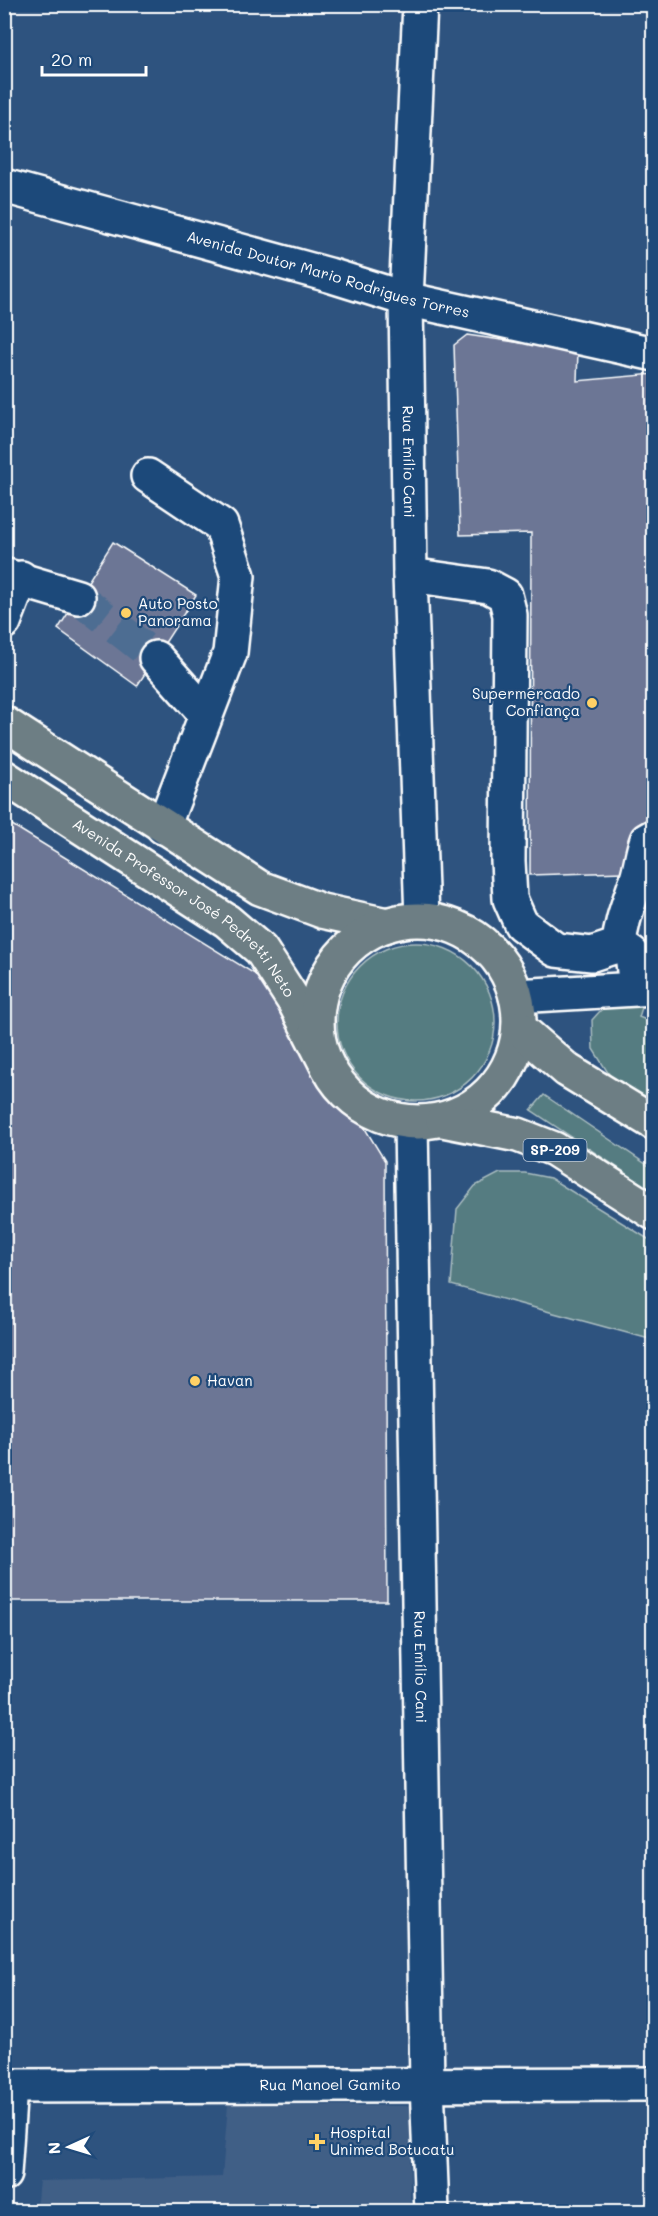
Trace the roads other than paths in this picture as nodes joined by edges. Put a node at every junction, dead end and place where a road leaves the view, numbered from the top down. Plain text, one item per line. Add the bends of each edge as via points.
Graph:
1 (420, 4) edge
2 (4, 186) edge
3 (406, 299) junction
4 (654, 354) edge
5 (148, 476) dead end
6 (410, 575) junction
7 (13, 577) edge
8 (78, 597) tunnel mouth
9 (4, 622) edge
10 (156, 658) tunnel mouth
11 (205, 713) junction
12 (4, 723) edge
13 (4, 777) edge
14 (163, 827) junction
15 (654, 837) edge
16 (422, 919) junction
17 (387, 925) junction
18 (619, 945) junction
19 (645, 988) edge
20 (518, 1012) junction
21 (329, 1069) junction
22 (443, 1120) junction
23 (411, 1123) junction
24 (654, 1123) edge
25 (654, 1213) edge
26 (427, 2083) junction
27 (654, 2084) edge
28 (7, 2086) edge
29 (4, 2174) edge
30 (432, 2211) edge

1 - 3 street, Rua Emílio Cani
2 - 3 street, Avenida Doutor Mario Rodrigues Torres
3 - 4 street, Avenida Doutor Mario Rodrigues Torres
3 - 6 street, Rua Emílio Cani
5 - 11 street via 221,525 238,576 230,653
6 - 16 street, Rua Emílio Cani
6 - 18 street via 488,586 505,595 510,615 508,861 510,899 521,924 556,950 592,954
7 - 8 street
7 - 9 street
10 - 11 street
11 - 14 street
12 - 14 main road
13 - 21 main road, Avenida Professor José Pedretti Neto via 227,921 261,950 294,1001
14 - 17 main road via 260,888 322,911
15 - 18 street via 647,840 640,857 636,884 621,920
16 - 17 main road
16 - 20 main road via 455,926 483,943 504,967
17 - 21 main road via 356,941 333,968 321,990 318,1035
18 - 19 street via 632,954
19 - 20 street
20 - 22 main road via 512,1059 496,1086 472,1107
20 - 24 main road via 567,1070
21 - 23 main road via 351,1096 380,1115
22 - 23 main road
22 - 25 main road, SP-209 via 518,1135 554,1149
23 - 26 street, Rua Emílio Cani
26 - 27 street, Rua Manoel Gamito
26 - 28 street, Rua Manoel Gamito
26 - 30 street, Rua Emílio Cani
28 - 29 street

